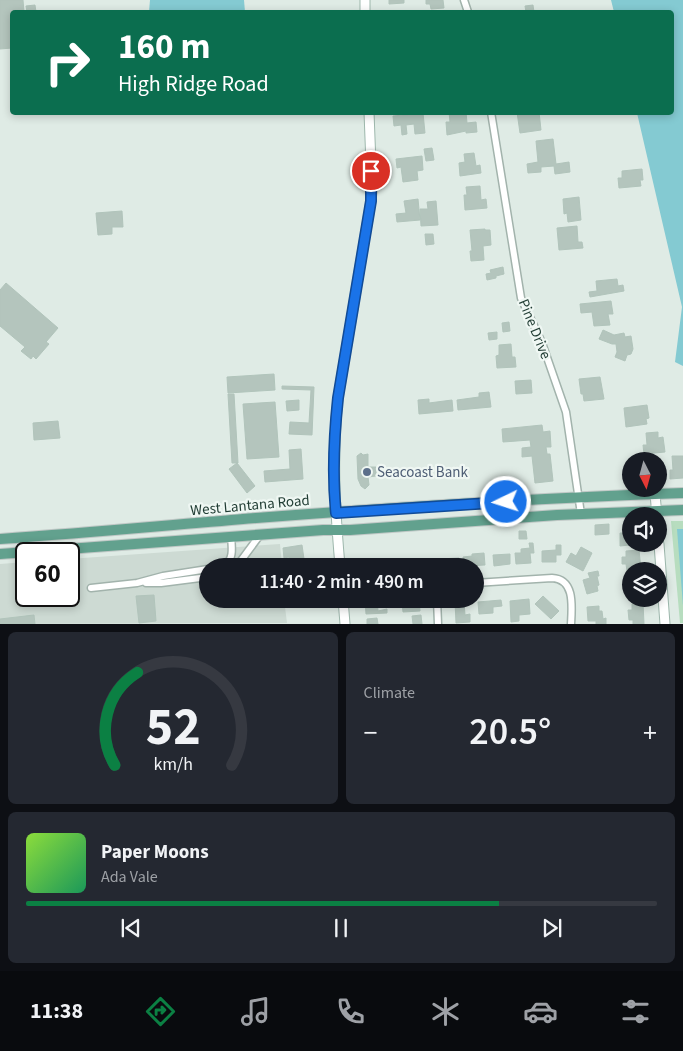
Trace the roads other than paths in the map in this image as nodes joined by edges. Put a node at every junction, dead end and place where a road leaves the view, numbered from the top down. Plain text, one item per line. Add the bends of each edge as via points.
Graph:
1 (369, 115) edge
2 (492, 115) edge
3 (683, 493) edge
4 (668, 494) edge
5 (622, 495) edge
6 (580, 497) junction
7 (683, 510) edge
8 (667, 512) edge
9 (336, 513) junction
10 (581, 514) junction
11 (622, 514) edge
12 (230, 521) junction
13 (337, 530) junction
14 (260, 535) junction
15 (232, 537) junction
16 (0, 539) edge
17 (660, 552) edge
18 (0, 554) edge
19 (231, 558) edge
20 (243, 558) edge
21 (339, 558) edge
22 (199, 570) edge
23 (199, 578) edge
24 (484, 582) edge
25 (137, 583) junction
26 (91, 588) dead end
27 (344, 608) edge
28 (437, 608) edge
29 (345, 624) edge
30 (438, 624) edge
31 (571, 624) edge
32 (665, 624) edge

1 - 9 street via 372,191 338,398 333,458
2 - 6 street, Pine Drive via 522,298 566,412
3 - 4 main road, West Lantana Road
5 - 6 main road, West Lantana Road
6 - 9 main road, West Lantana Road
6 - 10 street, Pine Drive
7 - 8 main road, West Lantana Road
9 - 12 main road, West Lantana Road
9 - 13 street
10 - 11 main road, West Lantana Road
10 - 13 main road, West Lantana Road
12 - 15 main road
12 - 16 main road, West Lantana Road
13 - 14 main road, West Lantana Road
13 - 21 street
14 - 15 main road, West Lantana Road
14 - 20 street
15 - 18 main road, West Lantana Road
15 - 19 street
17 - 32 street
22 - 25 street
23 - 25 street
24 - 31 street via 561,580 570,592
25 - 26 street
27 - 29 street
28 - 30 street

